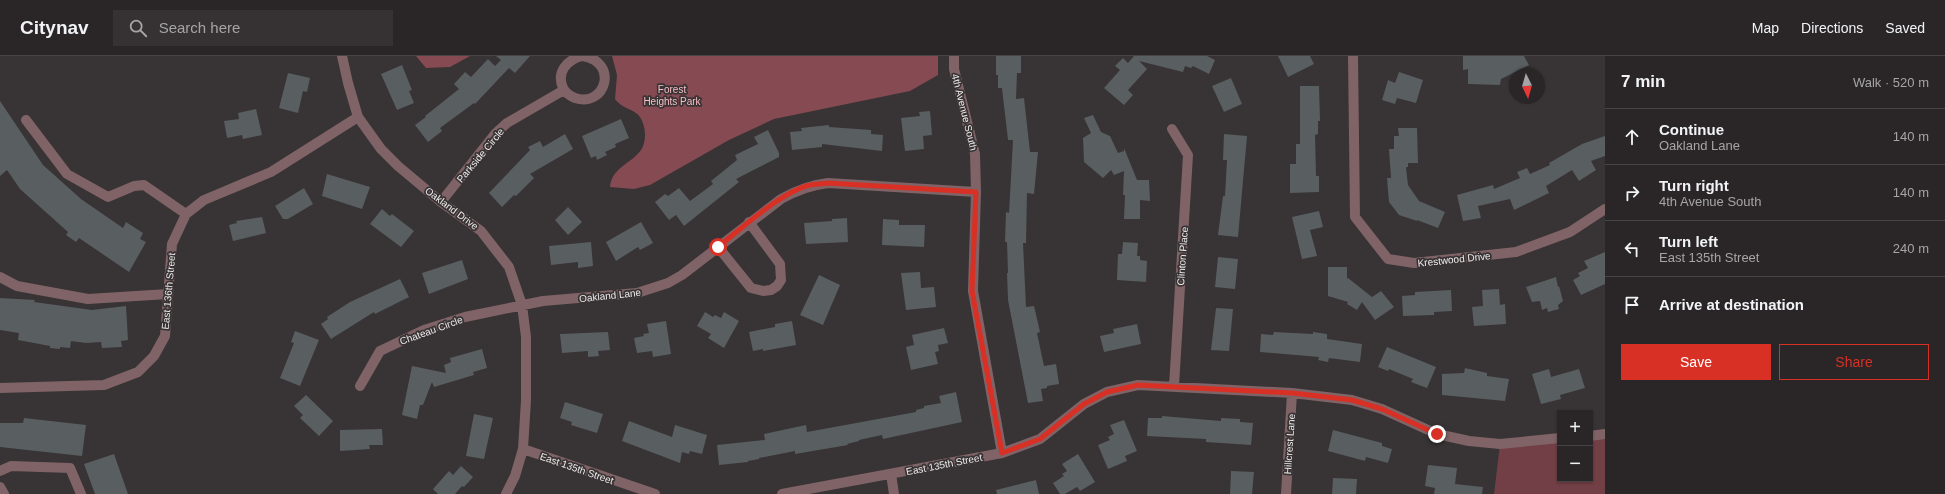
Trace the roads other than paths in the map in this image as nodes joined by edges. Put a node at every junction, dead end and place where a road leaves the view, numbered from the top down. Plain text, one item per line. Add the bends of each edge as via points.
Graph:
1 (342, 56) edge
2 (582, 56) edge
3 (954, 56) edge
4 (1353, 56) edge
5 (564, 90) junction
6 (358, 117) junction
7 (26, 120) dead end
8 (1172, 129) dead end
9 (976, 192) junction
10 (441, 202) junction
11 (1605, 209) edge
12 (186, 214) junction
13 (749, 222) junction
14 (718, 247) junction
15 (0, 277) edge
16 (168, 294) junction
17 (522, 305) junction
18 (360, 386) dead end
19 (1174, 386) junction
20 (0, 388) edge
21 (1292, 393) junction
22 (1605, 434) edge
23 (1593, 436) edge
24 (1557, 438) edge
25 (523, 450) junction
26 (1002, 453) junction
27 (0, 471) edge
28 (891, 474) junction
29 (0, 487) edge
30 (4, 494) edge
31 (81, 494) edge
32 (506, 494) edge
33 (655, 494) edge
34 (782, 494) edge
35 (894, 494) edge
36 (1286, 494) edge

1 - 6 street, Oakland Drive
2 - 5 street via 573,58 564,68 561,81
2 - 5 street via 591,57 601,66 605,81 602,89 589,99 581,100
3 - 9 street, 4th Avenue South via 954,69 975,154
4 - 11 street, Krestwood Drive via 1355,217 1388,259 1414,263 1516,252 1570,232
5 - 10 street, Parkside Circle via 507,123 495,134
6 - 10 street, Oakland Drive via 381,149
6 - 12 street, East 136th Street via 271,172 204,200
7 - 12 street via 67,174 108,197 134,186 144,185
8 - 19 street, Clinton Place via 1188,155
9 - 13 street, Oakland Lane via 828,183 810,185 781,199
9 - 26 street, 4th Avenue South via 972,291
10 - 17 street, Oakland Drive via 481,231 509,266
12 - 16 street, East 136th Street via 172,244
13 - 14 street, Oakland Lane
13 - 14 street via 780,264 781,280 777,286 763,291 752,288
14 - 17 street, Oakland Lane via 682,275 652,289 637,293
15 - 16 street via 17,286 88,299
16 - 20 street, East 136th Street via 165,336 154,356 138,372 104,385
17 - 18 street, Chateau Circle via 465,317 394,343 380,351
17 - 25 street, Oakland Drive via 526,337
19 - 21 street, East 135th Street
19 - 26 street, East 135th Street via 1138,385 1107,392 1084,404 1040,439
21 - 24 street, East 135th Street via 1352,400 1382,409 1437,434 1469,441 1500,444
21 - 36 street, Hillcrest Lane
22 - 23 street
25 - 32 street, Oakland Drive
25 - 33 street, East 135th Street
26 - 28 street, East 135th Street
27 - 31 street via 11,466 70,468
28 - 34 street, East 135th Street
28 - 35 street
29 - 30 street

